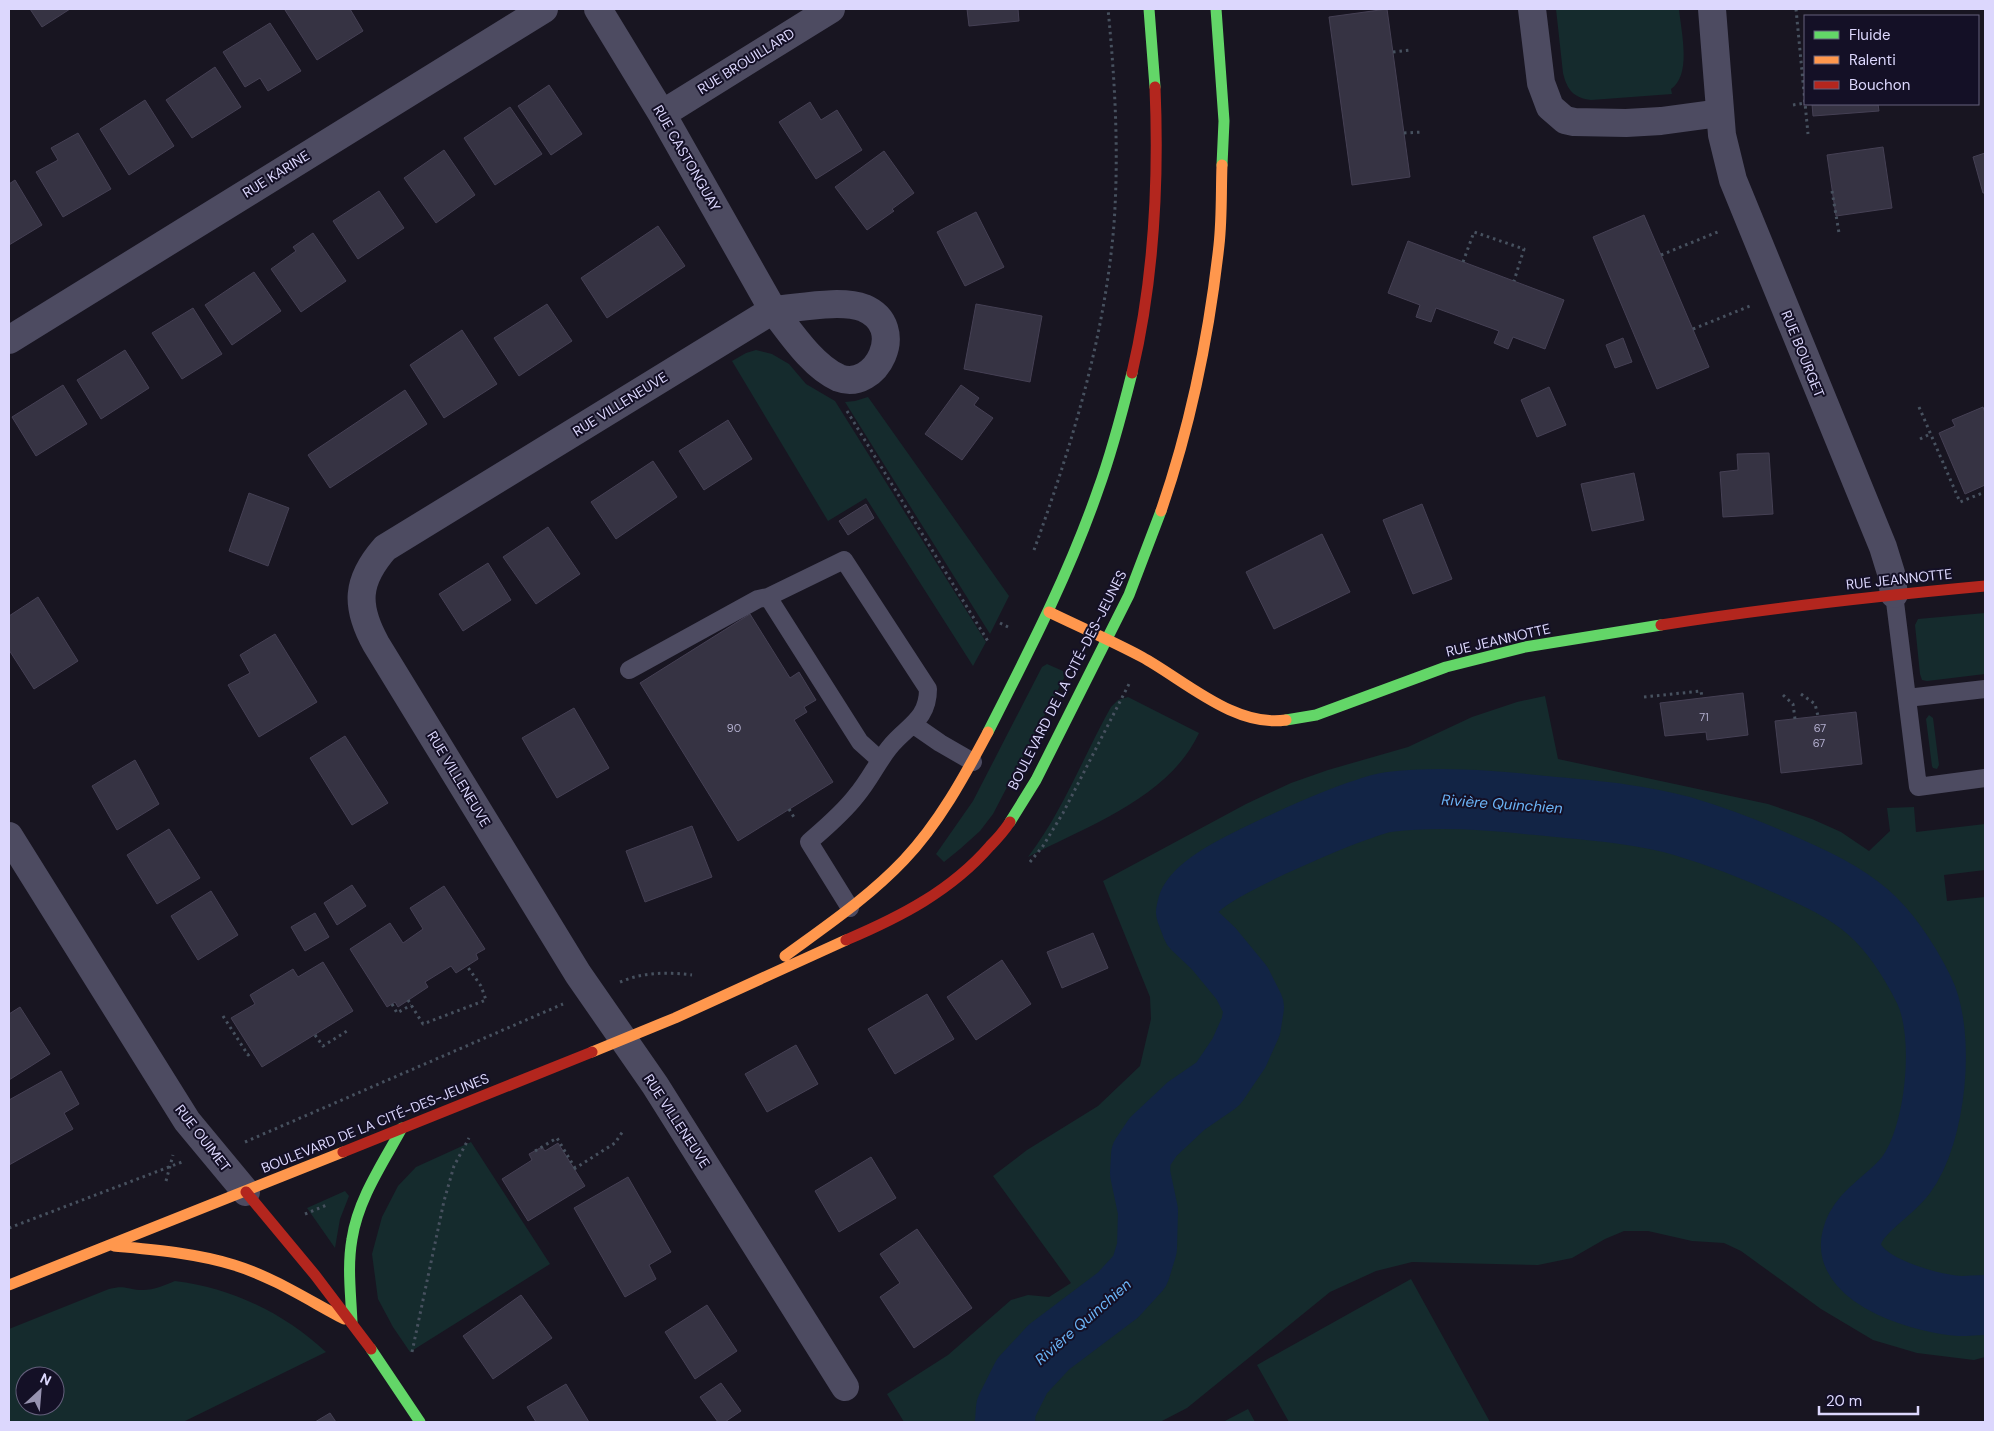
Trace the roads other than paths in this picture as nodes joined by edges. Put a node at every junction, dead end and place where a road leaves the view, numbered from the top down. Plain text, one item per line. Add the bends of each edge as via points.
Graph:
1 (544, 9) edge
2 (598, 9) edge
3 (831, 9) edge
4 (1149, 9) edge
5 (1216, 9) edge
6 (1532, 9) edge
7 (1712, 9) edge
8 (1720, 113) junction
9 (662, 114) junction
10 (773, 310) joint
11 (9, 340) edge
12 (1985, 586) edge
13 (1894, 594) junction
14 (768, 597) junction
15 (1049, 612) junction
16 (1108, 640) junction
17 (629, 670) dead end
18 (1985, 689) edge
19 (1907, 698) junction
20 (914, 725) junction
21 (880, 760) junction
22 (972, 762) junction
23 (1985, 778) edge
24 (9, 836) edge
25 (850, 908) junction
26 (750, 983) junction
27 (622, 1039) junction
28 (402, 1128) junction
29 (246, 1192) junction
30 (108, 1245) junction
31 (9, 1285) edge
32 (352, 1323) junction
33 (845, 1387) dead end
34 (420, 1422) edge

1 - 11 street, RUE KARINE
2 - 9 street, RUE CASTONGUAY
3 - 9 street, RUE BROUILLARD
4 - 15 main road, BOULEVARD DE LA CITÉ-DES-JEUNES via 1158,152 1154,229 1141,323 1111,452
5 - 16 main road, BOULEVARD DE LA CITÉ-DES-JEUNES via 1224,121 1219,243 1207,331 1189,423 1162,509
6 - 8 street via 1541,83 1550,107 1565,120 1626,123
7 - 8 street, RUE BOURGET
8 - 13 street, RUE BOURGET via 1732,180 1883,547
9 - 10 street, RUE CASTONGUAY
10 - 27 street, RUE VILLENEUVE via 385,548 370,568 362,592 366,625 376,644 578,974
12 - 13 main road, RUE JEANNOTTE
13 - 16 main road, RUE JEANNOTTE via 1740,613 1525,647 1446,667 1316,715 1278,721 1229,710
13 - 19 lane
14 - 17 lane via 758,599
14 - 20 lane via 844,560 928,689 928,700
14 - 21 lane via 860,742
15 - 16 main road, RUE JEANNOTTE
15 - 22 main road, BOULEVARD DE LA CITÉ-DES-JEUNES
16 - 26 main road, BOULEVARD DE LA CITÉ-DES-JEUNES via 1018,811 979,859 931,898 892,920
18 - 19 lane
19 - 23 lane via 1918,787
20 - 21 lane via 890,746
20 - 22 lane
21 - 25 lane via 856,797 809,842
22 - 25 main road, BOULEVARD DE LA CITÉ-DES-JEUNES via 940,815 905,859
24 - 29 street, RUE OUIMET via 187,1121
25 - 26 main road, BOULEVARD DE LA CITÉ-DES-JEUNES
26 - 27 main road, BOULEVARD DE LA CITÉ-DES-JEUNES
27 - 28 main road, BOULEVARD DE LA CITÉ-DES-JEUNES
27 - 33 street, RUE VILLENEUVE via 655,1085
28 - 29 main road, BOULEVARD DE LA CITÉ-DES-JEUNES
28 - 32 main road via 354,1228
29 - 30 main road, BOULEVARD DE LA CITÉ-DES-JEUNES
29 - 32 main road, RUE OUIMET
30 - 31 main road, BOULEVARD DE LA CITÉ-DES-JEUNES
30 - 32 main road via 221,1261 282,1286
32 - 34 main road, RUE OUIMET

